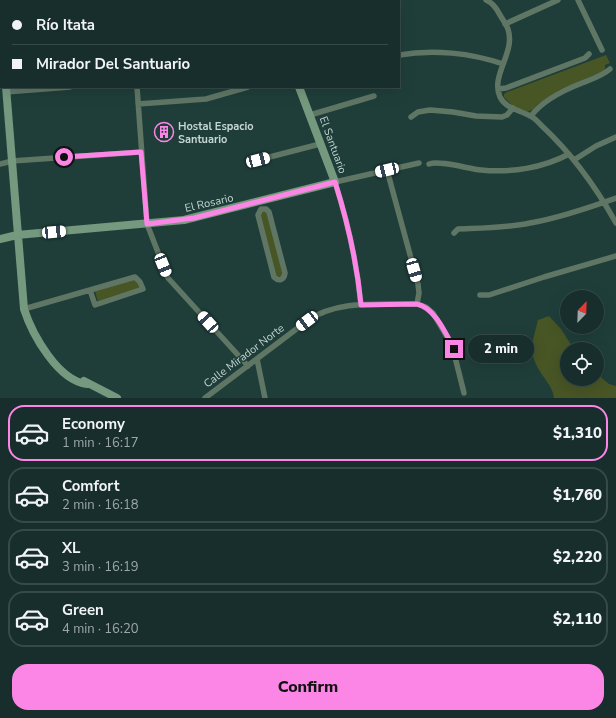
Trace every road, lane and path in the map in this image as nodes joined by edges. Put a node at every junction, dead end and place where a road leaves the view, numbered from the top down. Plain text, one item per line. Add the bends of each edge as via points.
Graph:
1 (558, 0) edge
2 (578, 0) edge
3 (489, 1) edge
4 (0, 12) edge
5 (0, 18) edge
6 (505, 24) junction
7 (602, 50) dead end
8 (589, 54) dead end
9 (400, 55) edge
10 (503, 64) junction
11 (610, 69) dead end
12 (49, 88) edge
13 (137, 88) edge
14 (244, 88) edge
15 (299, 88) edge
16 (498, 88) junction
17 (6, 90) edge
18 (374, 96) dead end
19 (138, 104) junction
20 (513, 108) junction
21 (310, 115) junction
22 (531, 116) junction
23 (411, 117) dead end
24 (616, 137) edge
25 (320, 144) junction
26 (141, 152) junction
27 (569, 154) junction
28 (258, 160) dead end
29 (574, 160) junction
30 (12, 161) junction
31 (418, 163) dead end
32 (0, 164) edge
33 (429, 164) dead end
34 (387, 170) junction
35 (335, 182) junction
36 (616, 198) edge
37 (604, 202) junction
38 (262, 205) junction
39 (616, 223) edge
40 (147, 224) junction
41 (454, 233) dead end
42 (18, 235) junction
43 (0, 240) edge
44 (616, 256) edge
45 (90, 290) junction
46 (480, 295) dead end
47 (417, 304) junction
48 (361, 305) junction
49 (24, 309) junction
50 (257, 359) junction
51 (248, 366) junction
52 (464, 393) dead end
53 (117, 398) edge
54 (205, 398) edge
55 (265, 398) edge

1 - 6 street
2 - 7 street
3 - 6 street
4 - 5 street
6 - 10 street via 509,44
8 - 16 street via 585,58 542,75 506,88
9 - 10 street via 452,54
10 - 16 street
11 - 22 street via 553,96
12 - 17 street
13 - 19 street
14 - 19 street via 206,99
15 - 21 street, El Santuario
16 - 20 street via 501,99
17 - 30 street
18 - 21 street
19 - 26 street
20 - 22 street
20 - 23 street via 502,117 430,110 418,112
21 - 25 street, El Santuario
22 - 27 street
24 - 29 street
25 - 28 street
25 - 35 street, El Santuario
26 - 30 street
26 - 40 street
27 - 29 street
27 - 33 street via 558,160 509,171
29 - 37 street
30 - 32 street
30 - 42 street
31 - 34 street, El Rosario
34 - 35 street, El Rosario
34 - 47 street via 418,284
35 - 38 street, El Rosario
35 - 48 street, El Santuario via 352,244
36 - 37 street
37 - 39 street
37 - 41 street via 532,223 458,229
38 - 38 street via 258,215 274,277 281,280 286,274 269,212
38 - 40 street, El Rosario
40 - 42 street, El Rosario
40 - 51 street via 168,278
42 - 43 street, El Rosario
42 - 49 street
44 - 46 street via 489,295
45 - 45 street via 136,277 143,289 95,305
45 - 49 street
47 - 48 street, Calle Mirador Norte
47 - 52 street via 433,313 454,349
48 - 50 street, Calle Mirador Norte via 334,308 317,315
49 - 53 street via 30,327 57,366 86,384
50 - 51 street, Calle Mirador Norte
50 - 55 street
51 - 54 street, Calle Mirador Norte

